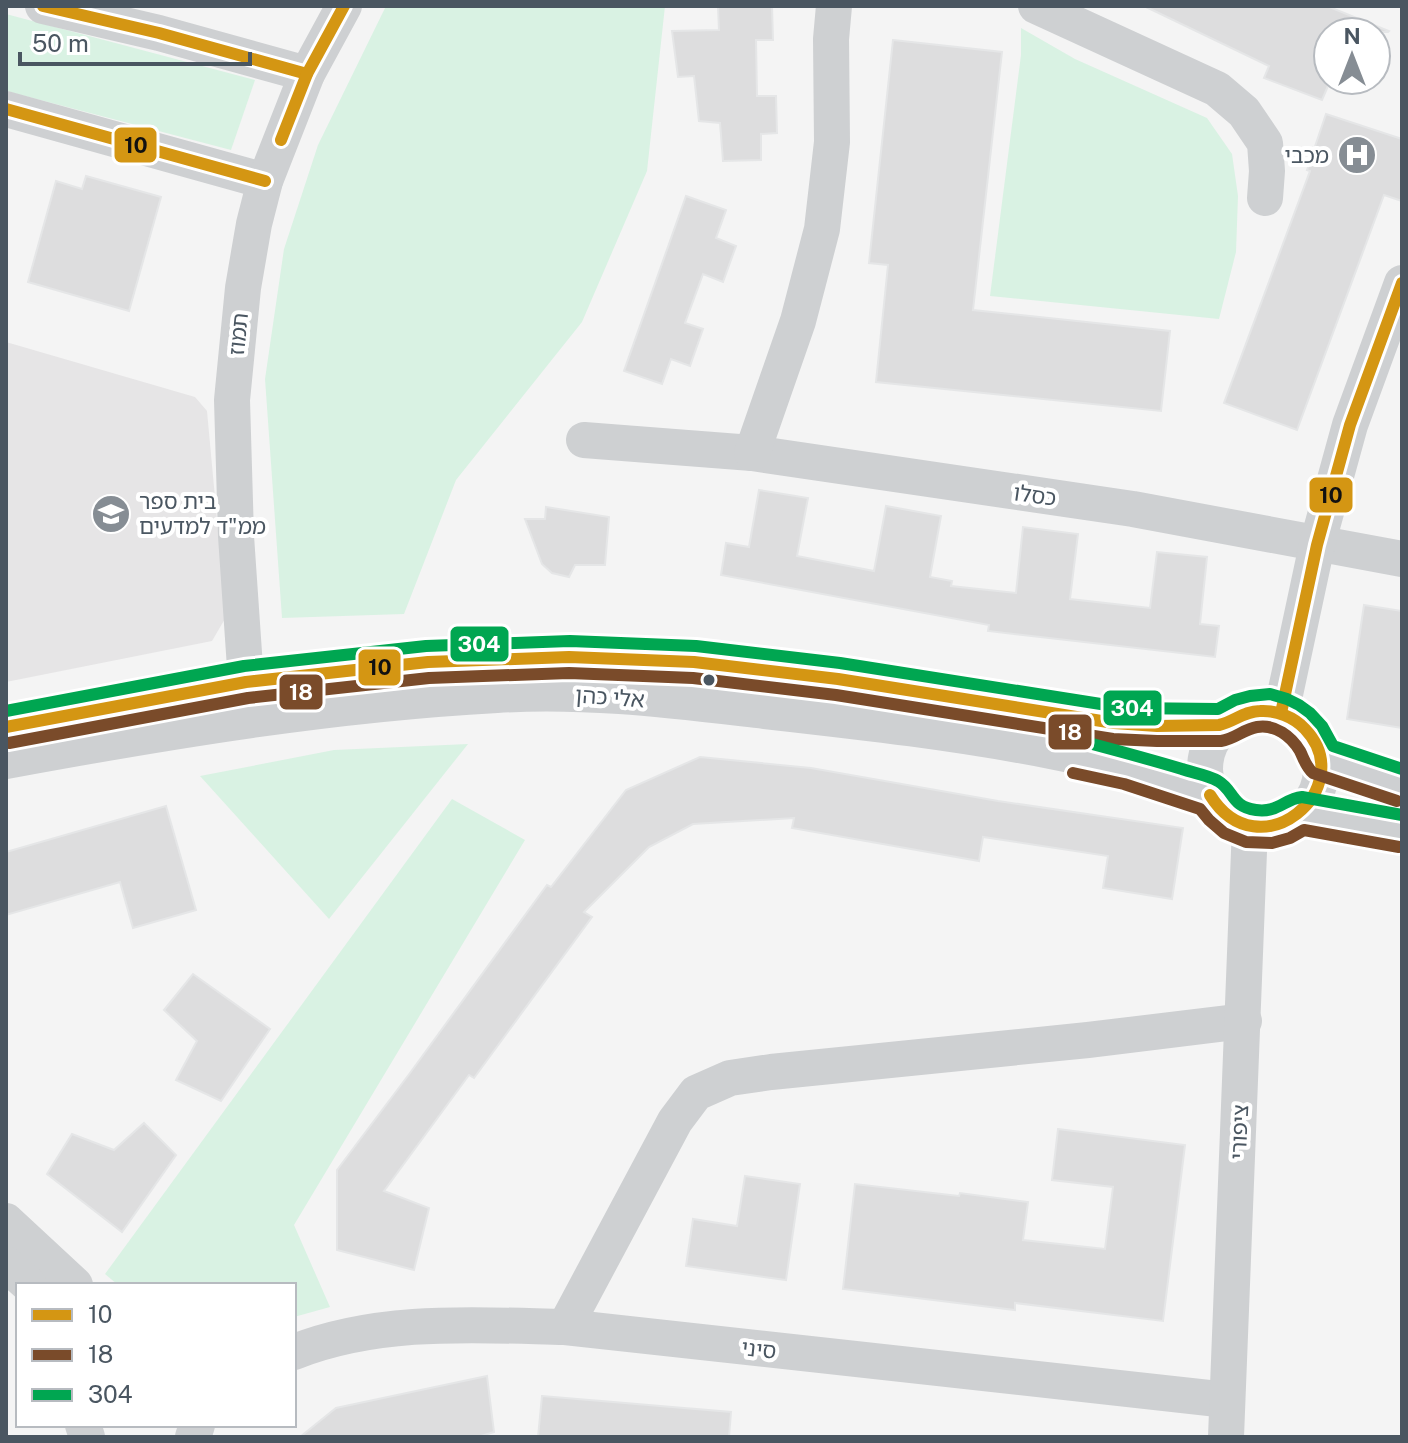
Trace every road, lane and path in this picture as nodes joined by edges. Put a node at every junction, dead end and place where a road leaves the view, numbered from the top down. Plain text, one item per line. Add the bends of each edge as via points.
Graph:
1 (43, 6) edge
2 (344, 6) edge
3 (834, 6) edge
4 (1036, 6) edge
5 (307, 74) junction
6 (6, 109) edge
7 (265, 181) junction
8 (1265, 198) dead end
9 (1402, 283) edge
10 (584, 440) dead end
11 (752, 453) junction
12 (1317, 545) junction
13 (1402, 559) edge
14 (246, 682) junction
15 (1281, 713) junction
16 (1225, 724) junction
17 (6, 727) edge
18 (1321, 759) junction
19 (6, 761) edge
20 (1402, 786) edge
21 (1210, 795) junction
22 (1301, 813) junction
23 (1250, 826) junction
24 (1402, 831) edge
25 (1244, 1021) junction
26 (6, 1221) edge
27 (6, 1264) edge
28 (27, 1283) edge
29 (73, 1283) edge
30 (565, 1327) junction
31 (296, 1351) edge
32 (1227, 1400) junction
33 (1226, 1437) edge

1 - 5 street
2 - 5 street, תמוז
3 - 11 street via 832,142 822,229 798,321
4 - 8 street via 1217,89 1244,112 1265,143
5 - 7 street, תמוז
6 - 7 street
7 - 14 street, תמוז via 243,288 232,400
9 - 12 street via 1350,425
10 - 11 street, כסלו
11 - 12 street, כסלו via 1133,509
12 - 13 street, כסלו
12 - 15 street
14 - 16 street, אלי כהן via 428,662 569,657 694,662 1114,723
14 - 17 street, אלי כהן
15 - 16 street via 1242,714
15 - 18 street via 1307,731
16 - 21 street via 1205,757
18 - 20 street
18 - 22 street via 1321,780
19 - 21 street, אלי כהן via 157,733 379,704 499,694 582,694 896,726 1056,752
21 - 23 street via 1233,820
22 - 23 street via 1285,823
22 - 24 street
23 - 25 street, ציפורי
25 - 30 street via 771,1072 730,1078 707,1088 696,1093 675,1121
25 - 32 street, ציפורי
26 - 29 street
27 - 28 street
30 - 31 street, סיני via 389,1328
30 - 32 street, סיני
32 - 33 street, ציפורי

